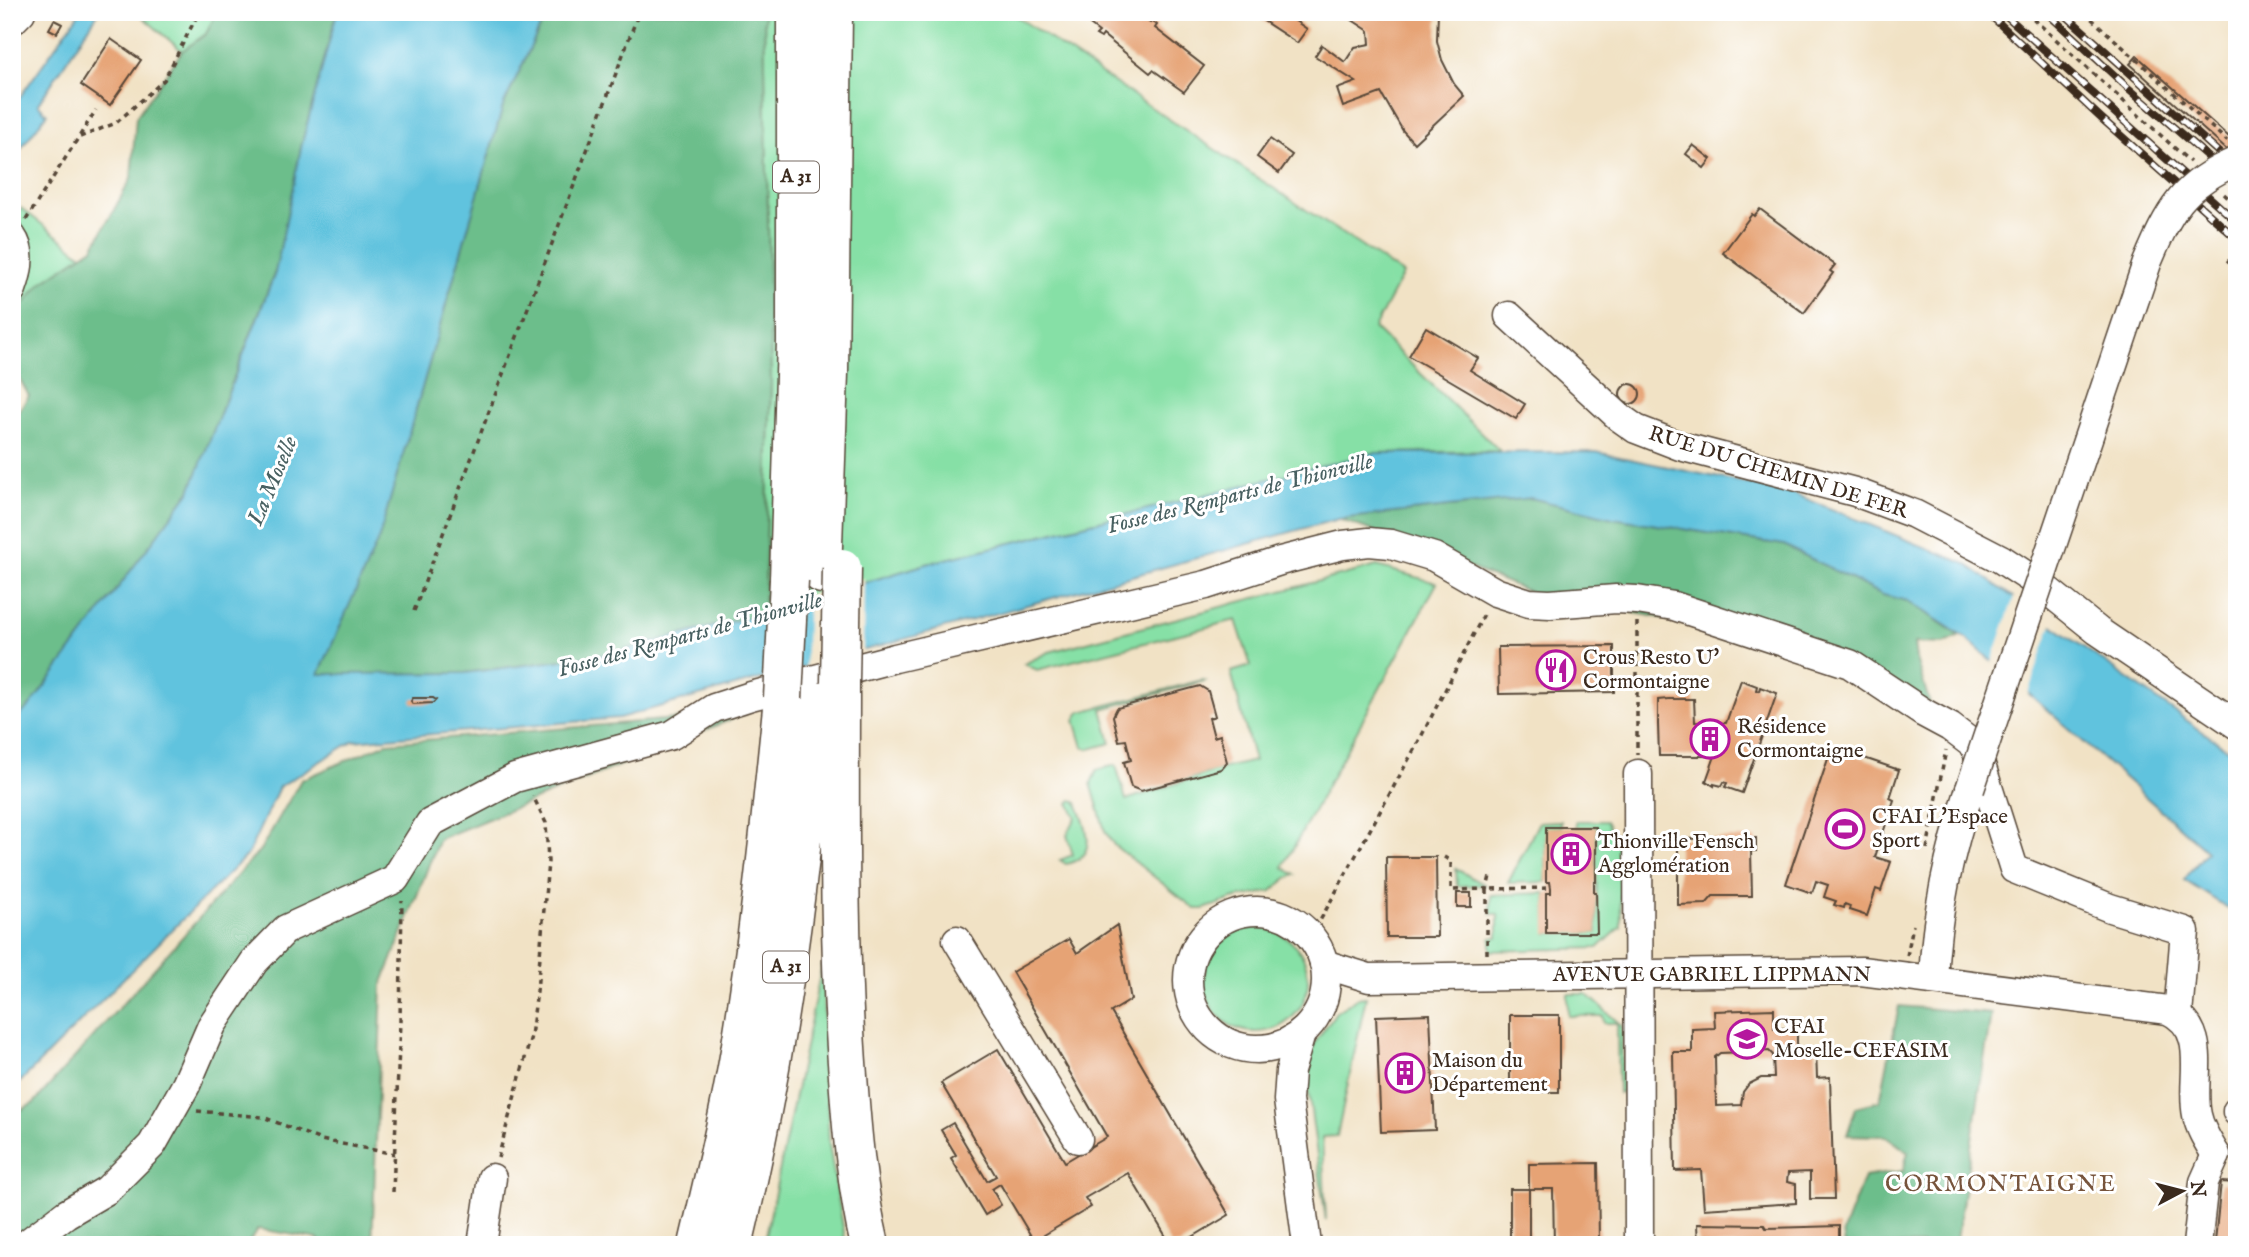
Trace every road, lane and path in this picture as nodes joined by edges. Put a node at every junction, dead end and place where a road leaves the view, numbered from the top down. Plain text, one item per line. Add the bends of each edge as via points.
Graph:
1 (21, 12) edge
2 (199, 12) edge
3 (639, 12) edge
4 (796, 12) edge
5 (833, 12) edge
6 (2026, 12) edge
7 (2084, 12) edge
8 (12, 21) edge
9 (96, 110) dead end
10 (80, 137) junction
11 (2237, 149) edge
12 (2237, 161) edge
13 (2197, 169) dead end
14 (2217, 187) dead end
15 (2237, 206) edge
16 (30, 215) dead end
17 (12, 237) edge
18 (2227, 260) dead end
19 (2237, 269) edge
20 (12, 289) edge
21 (1508, 316) dead end
22 (818, 574) junction
23 (1495, 592) junction
24 (1637, 600) junction
25 (414, 611) dead end
26 (813, 689) junction
27 (2237, 725) edge
28 (1637, 774) joint
29 (523, 775) junction
30 (1444, 857) dead end
31 (1490, 876) dead end
32 (395, 879) junction
33 (1551, 888) dead end
34 (1487, 889) junction
35 (1311, 937) junction
36 (957, 940) dead end
37 (1487, 963) dead end
38 (1324, 964) junction
39 (1638, 974) junction
40 (1369, 978) junction
41 (1933, 980) junction
42 (1324, 998) junction
43 (2178, 1015) junction
44 (1301, 1034) junction
45 (1249, 1048) junction
46 (1289, 1100) junction
47 (192, 1110) dead end
48 (1077, 1139) dead end
49 (395, 1154) junction
50 (2226, 1154) edge
51 (492, 1178) joint
52 (393, 1192) dead end
53 (25, 1245) edge
54 (482, 1245) edge
55 (698, 1245) edge
56 (733, 1245) edge
57 (870, 1245) edge
58 (1307, 1245) edge
59 (1639, 1245) edge
60 (2197, 1245) edge

1 - 8 street
2 - 10 path via 164,80 116,123
3 - 25 path
4 - 22 highway, A 31 via 796,341
5 - 22 highway, A 31 via 829,373 841,429
6 - 13 path
7 - 11 path
9 - 10 path
10 - 16 path
12 - 41 street, bridge via 2191,187 2169,215 2152,251 1950,854 1936,927
14 - 15 path
17 - 20 street via 19,263
18 - 19 path
21 - 27 street, RUE DU CHEMIN DE FER via 1636,429 1680,446 1855,492 1914,514 2001,559
22 - 26 highway, bridge
22 - 26 highway, A 31, bridge
23 - 24 street via 1529,603
23 - 29 street via 1434,557 1391,544 1343,545 1206,585 751,696 714,708 672,735
23 - 35 path
24 - 28 path
24 - 43 street via 1687,610 1850,664 1975,746 2014,869 2110,908 2185,931
26 - 55 highway, A 31 via 765,874 744,1027
26 - 56 highway, A 31 via 799,875 785,979 760,1126
26 - 57 highway via 840,877 853,1143
28 - 39 street
29 - 32 street via 430,823
29 - 51 path via 546,823 548,862 531,1036
30 - 34 path via 1451,861 1451,890
31 - 34 path
32 - 49 path via 402,896
32 - 53 street via 286,929 254,962 212,1025 186,1085 152,1145 107,1190
33 - 34 path
34 - 37 path
35 - 38 street
35 - 45 street via 1282,916 1262,911 1241,913 1206,934 1195,951 1189,970 1195,1010 1223,1040
36 - 48 street
38 - 40 street, AVENUE GABRIEL LIPPMANN
38 - 42 street
39 - 40 street, AVENUE GABRIEL LIPPMANN
39 - 41 street, AVENUE GABRIEL LIPPMANN via 1861,971
39 - 59 street
40 - 42 street, AVENUE GABRIEL LIPPMANN
41 - 43 street, AVENUE GABRIEL LIPPMANN via 2168,1010
42 - 44 street
43 - 50 street via 2197,1059 2196,1115
44 - 45 street via 1282,1045
44 - 46 street via 1290,1071
45 - 46 street via 1276,1073
46 - 58 street
47 - 49 path via 263,1117 321,1140
49 - 52 path
50 - 60 street via 2204,1182
51 - 54 street

